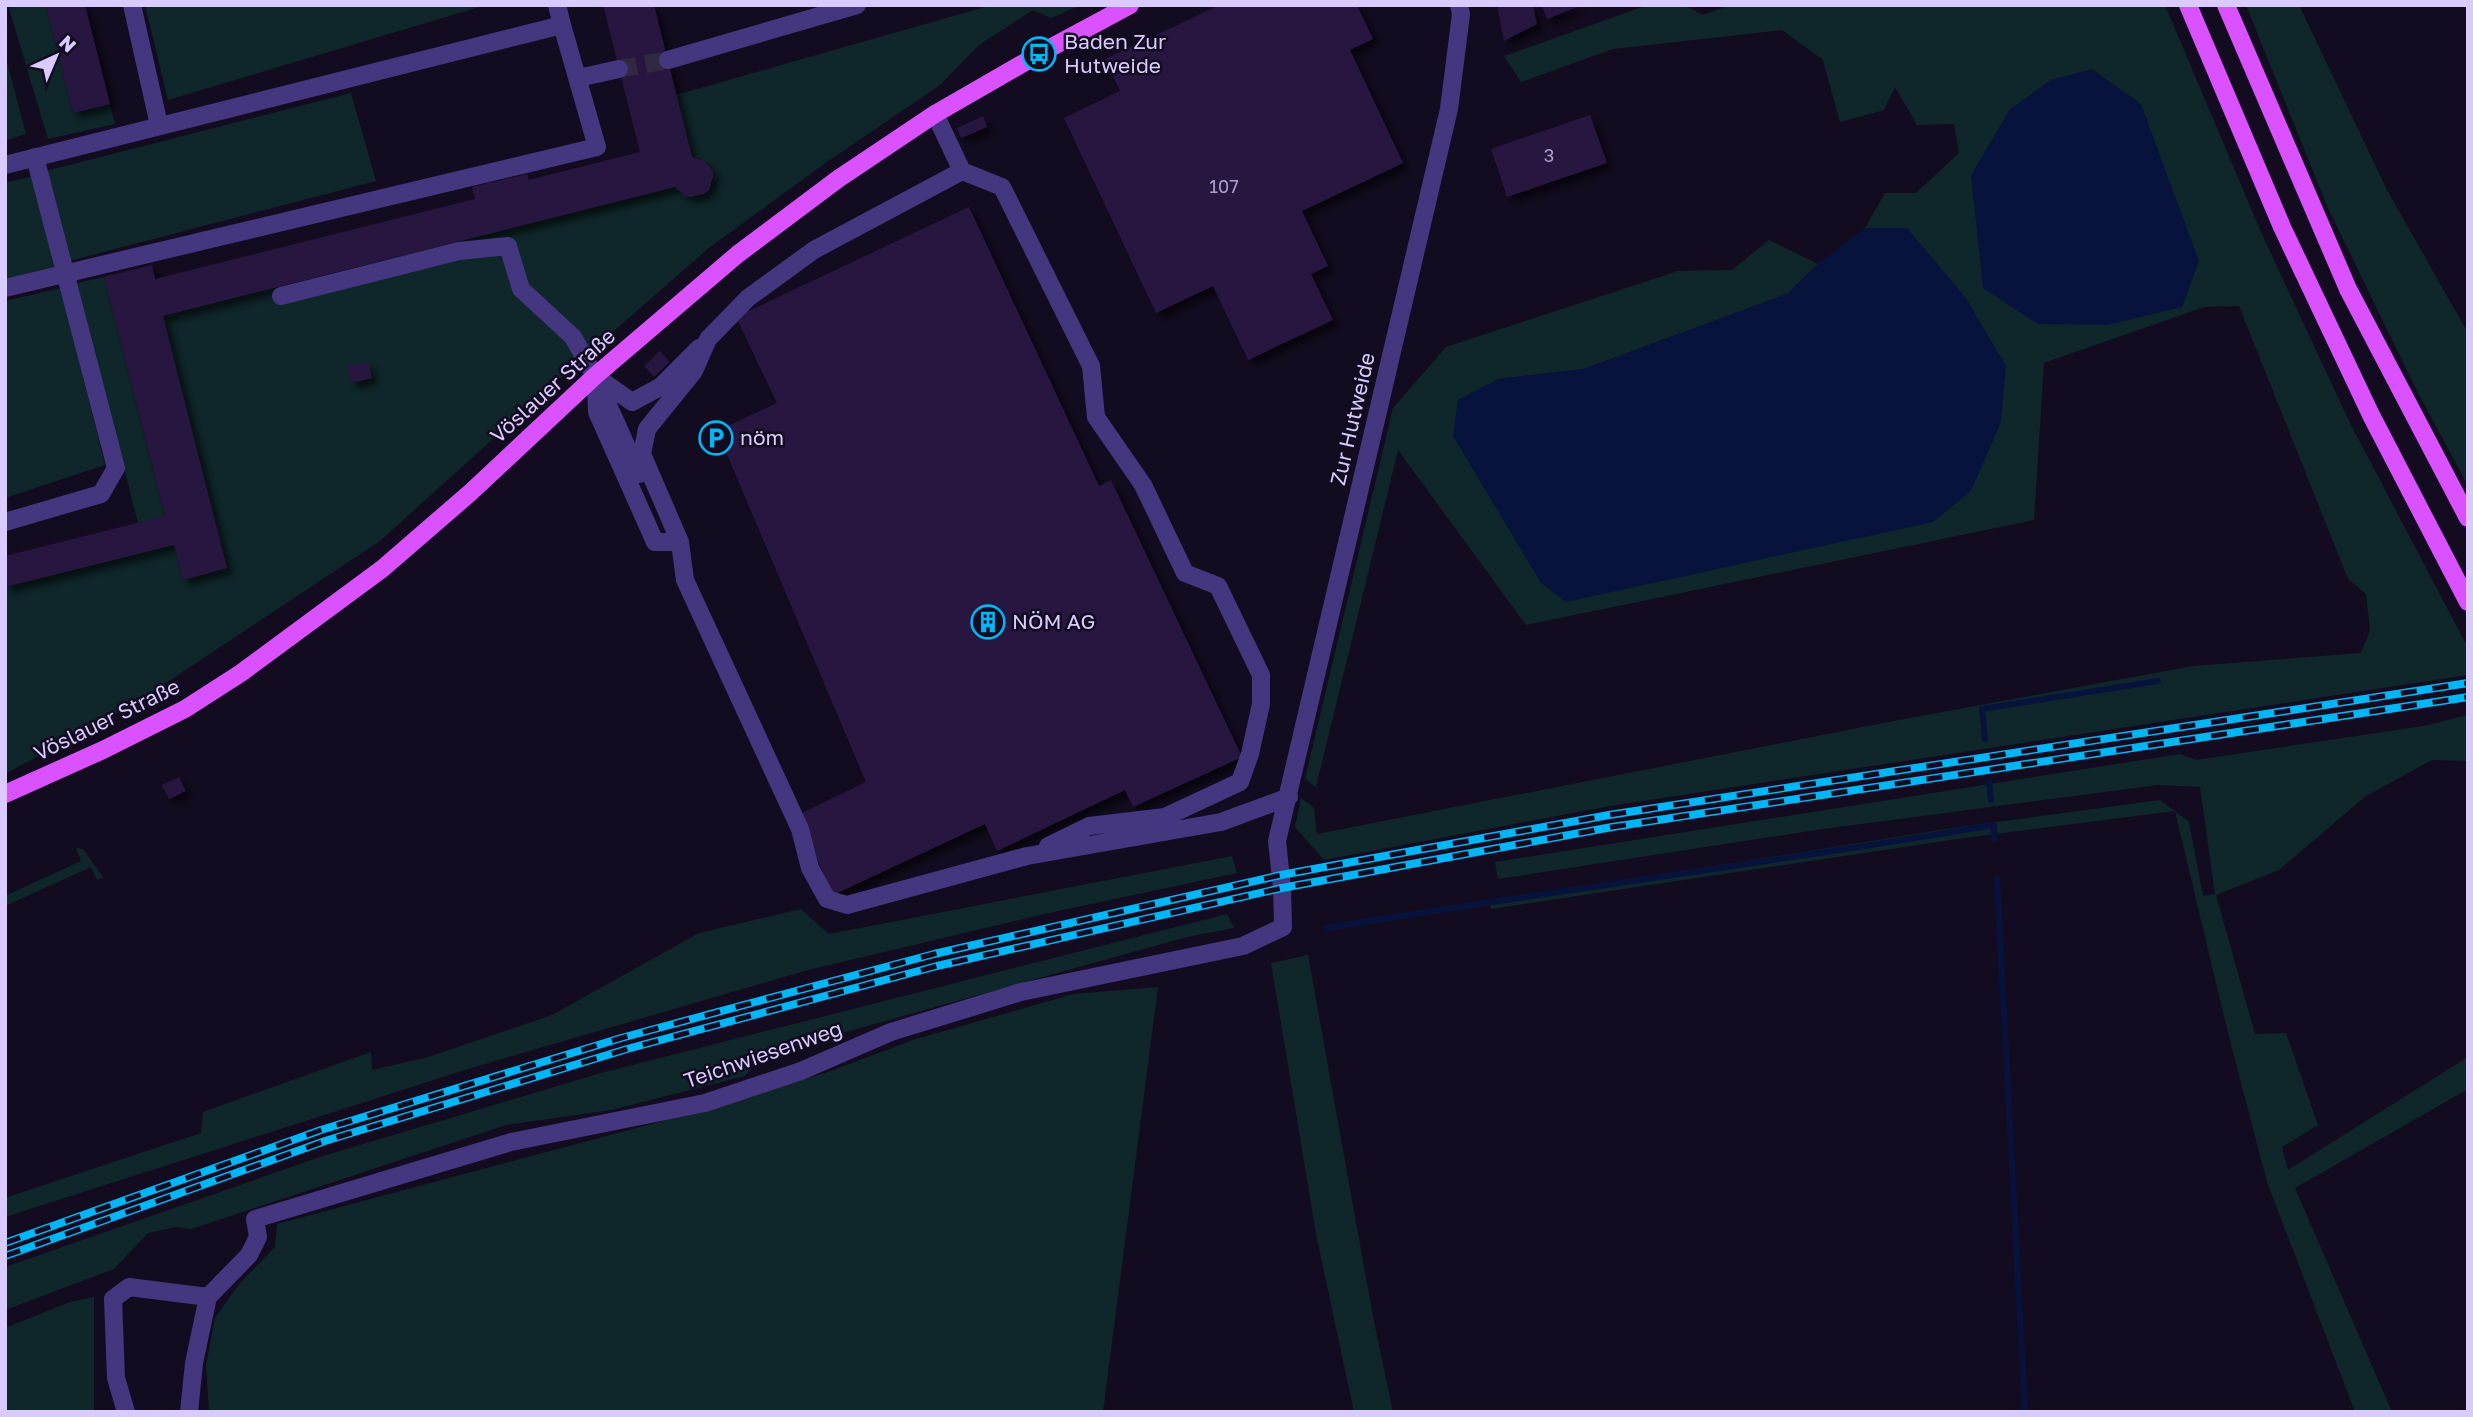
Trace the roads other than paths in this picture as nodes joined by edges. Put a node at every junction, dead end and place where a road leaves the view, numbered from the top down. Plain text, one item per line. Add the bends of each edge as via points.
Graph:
1 (132, 5) edge
2 (557, 5) edge
3 (857, 5) edge
4 (1130, 5) edge
5 (1459, 5) edge
6 (2188, 5) edge
7 (2226, 5) edge
8 (562, 25) junction
9 (668, 60) tunnel mouth
10 (619, 69) tunnel mouth
11 (579, 78) junction
12 (935, 114) junction
13 (159, 125) junction
14 (35, 158) junction
15 (5, 165) edge
16 (962, 171) junction
17 (65, 272) junction
18 (5, 288) edge
19 (281, 296) dead end
20 (708, 339) junction
21 (595, 376) junction
22 (2468, 518) edge
23 (5, 522) edge
24 (680, 542) junction
25 (2468, 602) edge
26 (5, 794) edge
27 (1289, 797) junction
28 (1027, 856) junction
29 (1283, 927) joint
30 (208, 1297) junction
31 (126, 1412) edge
32 (189, 1412) edge

1 - 13 street
2 - 8 street
3 - 9 street
4 - 12 main road, Vöslauer Straße
5 - 27 street, Zur Hutweide via 1449,109
6 - 25 main road via 2294,252 2371,415
7 - 22 main road via 2348,289
8 - 11 street
8 - 13 street
10 - 11 street
11 - 17 street via 597,147
12 - 16 street
12 - 21 main road, Vöslauer Straße via 738,254
13 - 14 street
14 - 15 street
14 - 17 street
16 - 20 street via 814,250 748,298
16 - 28 street via 1002,187 1091,366 1096,417 1143,485 1185,573 1218,586 1261,675 1261,704 1240,782 1165,817 1089,826
17 - 18 street
17 - 23 street via 116,468 101,494
19 - 21 street via 459,251 508,246 521,289 573,337
20 - 21 street via 660,387 632,402
20 - 24 street via 694,371 647,429 642,454
21 - 24 street via 597,412 655,542
21 - 26 main road, Vöslauer Straße via 382,569 241,673 185,709
24 - 28 street via 685,580 800,829 810,868 827,899 847,905
27 - 28 street via 1221,822
27 - 29 street, Zur Hutweide via 1277,841
29 - 30 street, Teichwiesenweg via 1242,946 1008,996 891,1032 801,1071 705,1103 511,1142 255,1219 258,1237 249,1255
30 - 31 street via 129,1287 113,1299 116,1378
30 - 32 street

